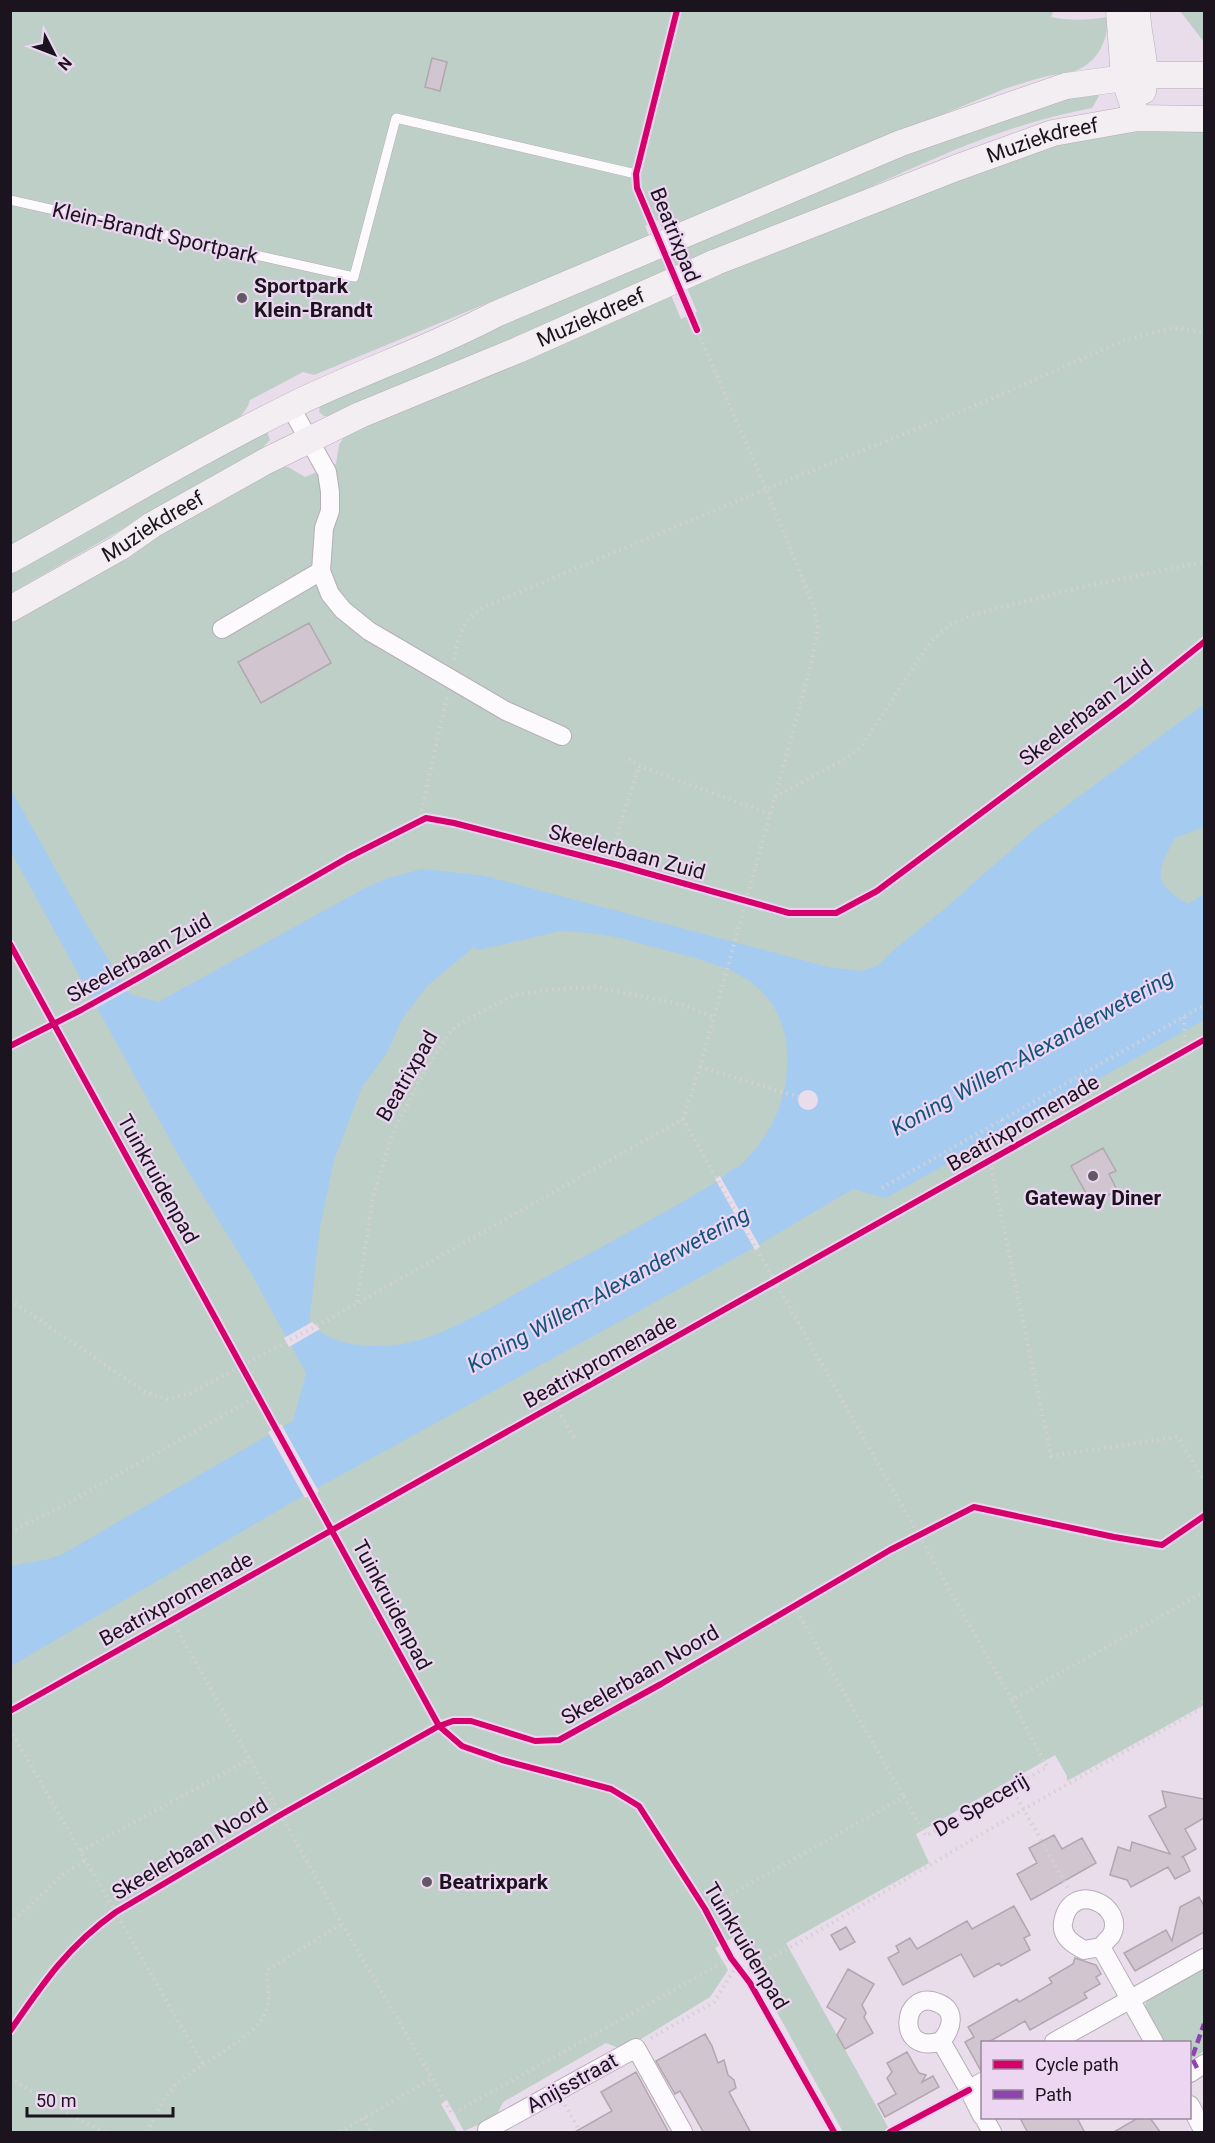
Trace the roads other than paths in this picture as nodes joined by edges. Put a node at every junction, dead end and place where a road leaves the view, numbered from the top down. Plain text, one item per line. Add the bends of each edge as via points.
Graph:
1 (1119, 10) edge
2 (1137, 10) edge
3 (1204, 75) edge
4 (1135, 76) junction
5 (1137, 118) junction
6 (1204, 119) edge
7 (636, 174) dead end
8 (10, 200) edge
9 (290, 406) junction
10 (309, 440) junction
11 (10, 560) edge
12 (321, 571) junction
13 (10, 609) edge
14 (222, 629) dead end
15 (562, 736) dead end
16 (1101, 1947) junction
17 (1204, 1958) edge
18 (1130, 2000) junction
19 (941, 2041) dead end
20 (1058, 2041) edge
21 (1154, 2041) edge
22 (1204, 2064) edge
23 (1191, 2072) edge
24 (976, 2086) edge
25 (1191, 2107) edge
26 (981, 2108) edge
27 (984, 2119) edge
28 (487, 2131) edge
29 (1204, 2132) edge
30 (683, 2133) edge
31 (992, 2133) edge

1 - 4 main road
2 - 4 main road
3 - 4 main road, Muziekdreef
4 - 5 main road
4 - 9 main road, Muziekdreef via 1066,86 901,143 496,314
5 - 6 main road, Muziekdreef
5 - 10 main road, Muziekdreef via 1053,134 945,172 716,262
7 - 8 lane, Klein-Brandt Sportpark via 396,118 354,277
9 - 10 street
9 - 11 main road, Muziekdreef
10 - 12 street via 327,472 330,492
10 - 13 main road, Muziekdreef via 152,525
12 - 14 street
12 - 15 street via 330,594 369,631 506,711
16 - 16 street via 1084,1950 1069,1942 1062,1927 1065,1913 1075,1902 1088,1899 1102,1903 1112,1916 1112,1934
16 - 18 street
17 - 18 street
18 - 20 street
18 - 21 street
19 - 24 street
22 - 23 street
24 - 26 street
25 - 29 street
27 - 31 street
28 - 30 street, Anijsstraat via 636,2048

